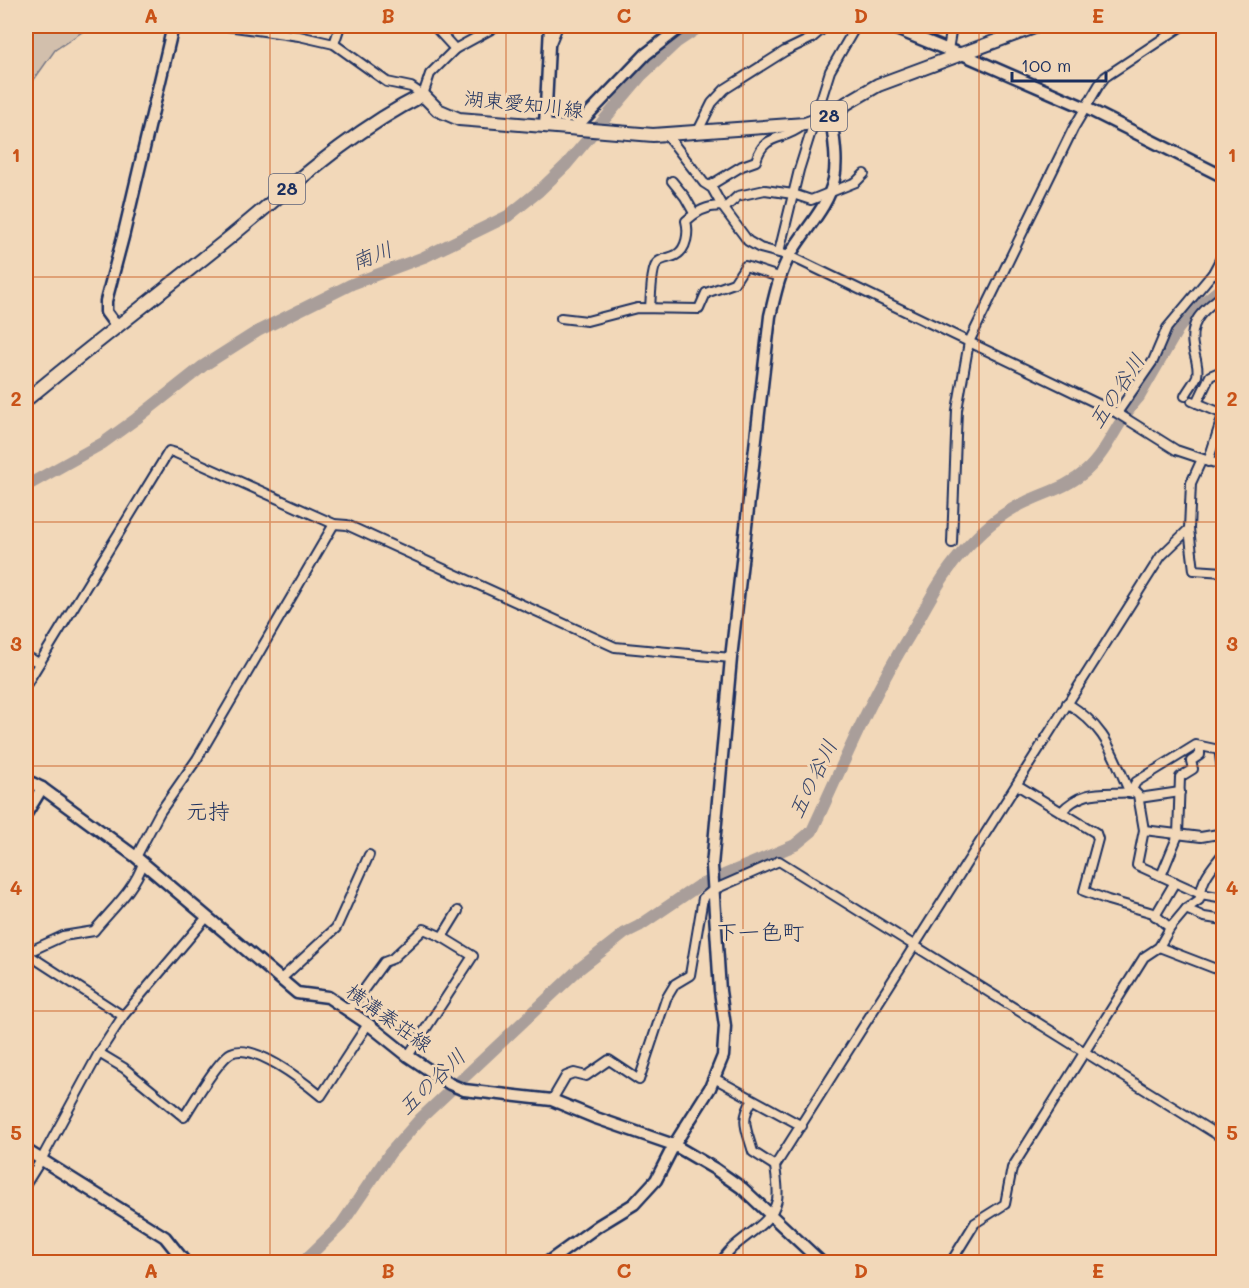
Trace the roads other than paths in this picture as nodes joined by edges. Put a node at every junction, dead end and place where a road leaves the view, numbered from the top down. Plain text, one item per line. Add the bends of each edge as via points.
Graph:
1 (173, 26) edge
2 (227, 26) edge
3 (340, 26) edge
4 (434, 26) edge
5 (497, 26) edge
6 (550, 26) edge
7 (558, 26) edge
8 (682, 26) edge
9 (826, 26) edge
10 (856, 26) edge
11 (889, 26) edge
12 (952, 26) edge
13 (1036, 26) edge
14 (1182, 26) edge
15 (334, 44) junction
16 (550, 47) junction
17 (455, 49) junction
18 (948, 51) junction
19 (962, 54) junction
20 (423, 94) junction
21 (1086, 108) junction
22 (831, 115) junction
23 (810, 123) junction
24 (545, 126) junction
25 (579, 129) junction
26 (697, 133) junction
27 (666, 134) junction
28 (864, 174) dead end
29 (1224, 177) edge
30 (672, 181) dead end
31 (709, 186) junction
32 (829, 192) junction
33 (793, 194) junction
34 (722, 206) junction
35 (694, 213) junction
36 (1224, 252) edge
37 (784, 254) junction
38 (1219, 276) edge
39 (779, 277) junction
40 (1224, 294) edge
41 (650, 308) junction
42 (561, 318) dead end
43 (117, 327) junction
44 (969, 342) junction
45 (1224, 370) edge
46 (1185, 396) dead end
47 (26, 400) edge
48 (1117, 413) junction
49 (1205, 460) junction
50 (1224, 466) edge
51 (334, 524) junction
52 (1189, 529) junction
53 (952, 543) dead end
54 (1224, 572) edge
55 (26, 656) edge
56 (731, 658) junction
57 (39, 663) junction
58 (26, 685) edge
59 (1067, 704) junction
60 (1200, 746) junction
61 (1222, 751) edge
62 (26, 780) edge
63 (1017, 785) junction
64 (1224, 786) edge
65 (42, 788) junction
66 (1180, 792) junction
67 (1130, 793) junction
68 (1139, 798) junction
69 (1061, 812) junction
70 (26, 814) edge
71 (1144, 830) junction
72 (1224, 833) edge
73 (1178, 835) junction
74 (1224, 852) edge
75 (369, 855) dead end
76 (140, 860) junction
77 (1161, 876) junction
78 (1175, 882) junction
79 (713, 890) junction
80 (1201, 894) junction
81 (1224, 898) edge
82 (1186, 909) junction
83 (458, 911) dead end
84 (1155, 916) junction
85 (207, 917) junction
86 (1224, 920) edge
87 (1170, 928) junction
88 (442, 937) junction
89 (915, 946) junction
90 (1159, 947) junction
91 (1224, 972) edge
92 (281, 979) junction
93 (349, 1010) junction
94 (123, 1016) junction
95 (368, 1024) junction
96 (1085, 1052) junction
97 (99, 1053) junction
98 (408, 1056) junction
99 (714, 1077) junction
100 (552, 1100) junction
101 (753, 1100) junction
102 (802, 1126) junction
103 (1224, 1139) edge
104 (674, 1145) junction
105 (26, 1150) edge
106 (41, 1160) junction
107 (775, 1166) junction
108 (26, 1184) edge
109 (771, 1213) junction
110 (185, 1263) edge
111 (548, 1263) edge
112 (721, 1263) edge
113 (821, 1263) edge
114 (951, 1263) edge

1 - 43 street via 106,301 106,312
2 - 15 street
3 - 15 street
4 - 17 street
5 - 17 street
6 - 16 street
7 - 16 street
8 - 25 street via 646,54
9 - 26 street via 813,38 725,89 712,103
10 - 23 street via 830,71
11 - 18 street
12 - 18 street
13 - 19 main road, 湖東愛知川線 / 28
14 - 21 street via 1105,77
15 - 20 street via 387,81
16 - 24 street
17 - 20 street via 430,74
18 - 19 street
19 - 21 street
19 - 22 main road, 湖東愛知川線 / 28 via 878,85
20 - 24 main road, 湖東愛知川線 / 28 via 438,110 459,119
20 - 43 main road, 28 via 334,150
21 - 29 street
21 - 44 street
22 - 23 main road, 湖東愛知川線 / 28
22 - 32 street via 835,164
23 - 26 main road, 湖東愛知川線 / 28
23 - 31 street via 766,141 756,161
23 - 33 street
24 - 25 main road, 湖東愛知川線 / 28
25 - 27 main road, 湖東愛知川線 / 28
26 - 27 main road, 湖東愛知川線 / 28
27 - 31 street
28 - 32 street via 856,182
30 - 35 street
31 - 34 street
32 - 33 street via 812,200
32 - 37 street via 816,218
33 - 34 street via 765,190 738,196
33 - 37 street
34 - 35 street
34 - 37 street via 748,242
35 - 41 street via 686,221 686,242 681,251 654,268
36 - 38 street
37 - 39 street
37 - 44 street
38 - 48 street via 1167,328 1153,361
39 - 41 street via 745,266 734,283 706,293 699,309
39 - 56 street via 770,316
40 - 46 street via 1196,319 1192,330 1197,375
41 - 42 street via 624,310 587,321
43 - 47 main road, 28
44 - 48 street
44 - 53 street via 957,410
45 - 49 street via 1210,376 1195,402 1221,413 1222,418
48 - 49 street via 1176,450
49 - 50 street
49 - 52 street via 1191,483
51 - 56 street via 347,525 615,647
51 - 57 street via 169,451
51 - 76 street via 197,759 160,812
52 - 54 street via 1194,570
52 - 59 street via 1161,556
55 - 57 street
56 - 79 street
57 - 58 street
59 - 63 street
59 - 67 street via 1100,732
60 - 61 street
60 - 66 street via 1200,755 1191,760 1192,769 1180,777
60 - 67 street via 1136,782
61 - 64 street
62 - 65 street, 横溝秦荘線
63 - 69 street
63 - 89 street
65 - 70 street
65 - 76 street, 横溝秦荘線
66 - 68 street
66 - 73 street
67 - 68 street via 1135,792
67 - 69 street via 1085,794
68 - 71 street
69 - 84 street via 1096,833 1098,839 1084,891
71 - 73 street
71 - 77 street via 1137,866
72 - 73 street
73 - 77 street
74 - 80 street via 1201,885
75 - 92 street via 336,928
76 - 85 street, 横溝秦荘線
76 - 94 street via 140,874 94,932 63,936 26,953
77 - 78 street
78 - 80 street
78 - 84 street
79 - 89 street via 779,861
79 - 99 street via 725,1026 723,1056
79 - 100 street via 704,898 690,975 675,984 666,999 639,1080 609,1060 586,1077 574,1072 566,1076
80 - 81 street
80 - 82 street
82 - 86 street
82 - 87 street
83 - 88 street
84 - 87 street
85 - 92 street, 横溝秦荘線
85 - 94 street
87 - 90 street
88 - 93 street via 424,929 384,962
88 - 98 street via 473,956
89 - 96 street
89 - 102 street
90 - 91 street
90 - 96 street via 1144,957
92 - 93 street, 横溝秦荘線 via 297,993 328,997
93 - 95 street, 横溝秦荘線
94 - 97 street
95 - 97 street via 321,1096 258,1055 234,1052 219,1065 184,1118 124,1068
95 - 98 street, 横溝秦荘線
96 - 103 street
96 - 114 street via 1012,1168 1005,1204 975,1224
97 - 106 street
98 - 100 street, 横溝秦荘線 via 464,1090
99 - 101 street
99 - 104 street
100 - 104 street, 横溝秦荘線
101 - 102 street
101 - 107 street via 744,1117 753,1152
102 - 107 street
104 - 109 street, 横溝秦荘線 via 715,1169
104 - 111 street via 656,1180 634,1204
105 - 106 street
106 - 108 street
106 - 110 street via 165,1237
107 - 109 street via 777,1199
109 - 112 street
109 - 113 street, 横溝秦荘線

